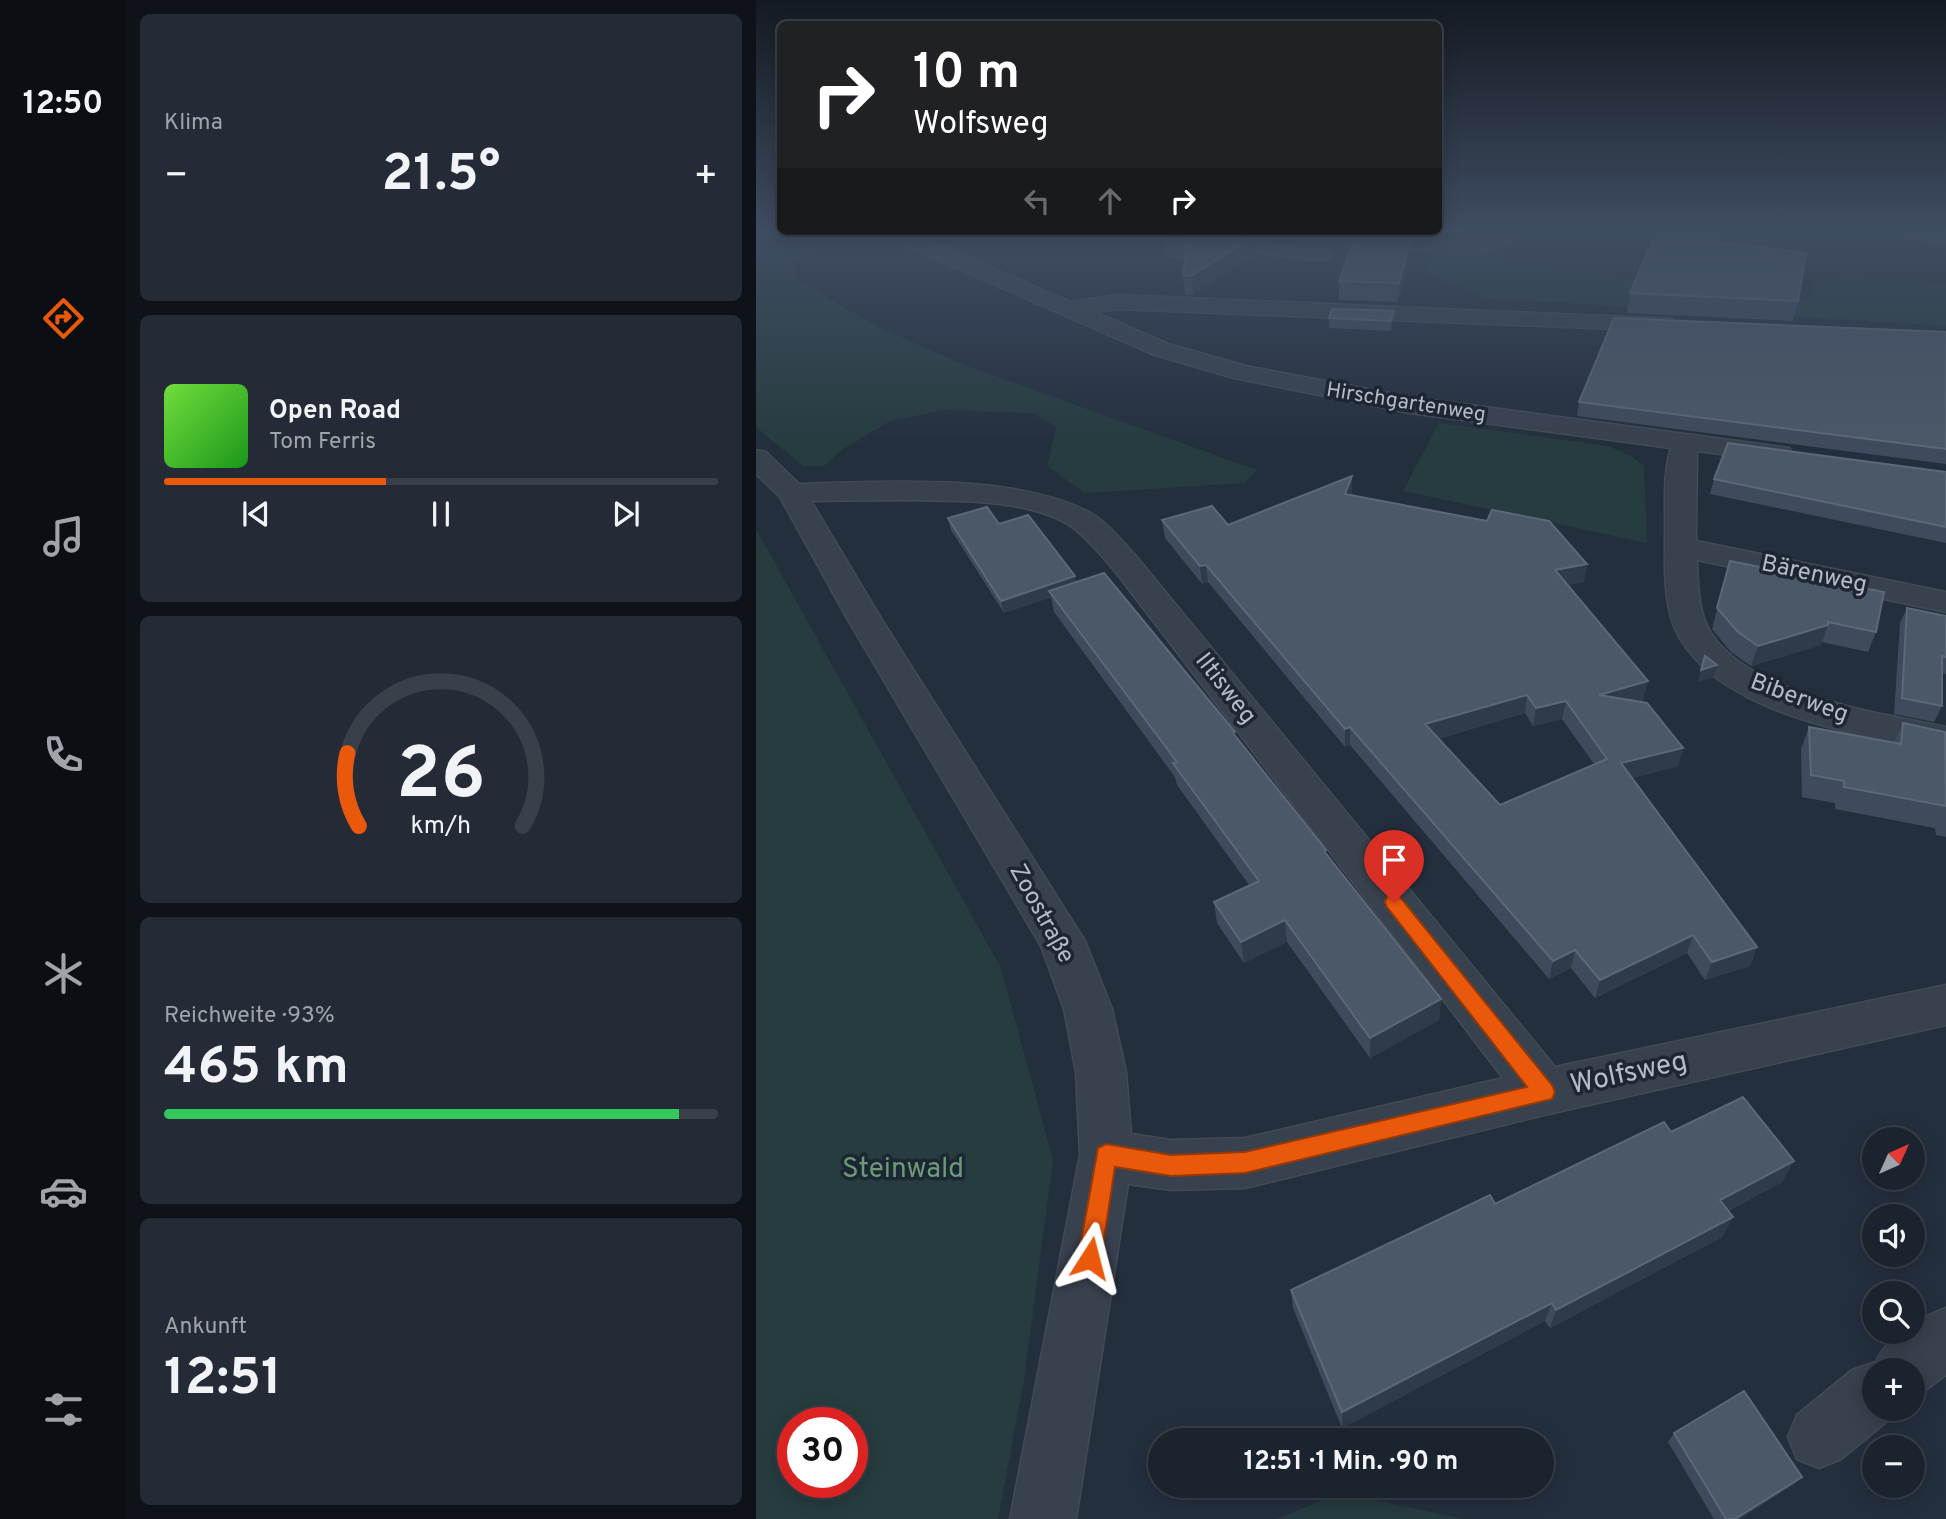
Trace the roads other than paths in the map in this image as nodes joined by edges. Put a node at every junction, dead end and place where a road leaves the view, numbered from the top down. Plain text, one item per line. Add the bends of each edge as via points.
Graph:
1 (1051, 303) edge
2 (1104, 303) edge
3 (1141, 303) edge
4 (1065, 309) junction
5 (1681, 325) edge
6 (1684, 449) junction
7 (756, 458) edge
8 (1802, 466) edge
9 (792, 493) junction
10 (1683, 548) junction
11 (1946, 602) edge
12 (1946, 740) edge
13 (1946, 1005) edge
14 (1544, 1092) junction
15 (1106, 1155) junction
16 (1946, 1338) edge
17 (1919, 1358) edge
18 (1862, 1402) edge
19 (1819, 1437) dead end
20 (1043, 1519) edge

1 - 4 street, Hirschgartenweg
2 - 4 street
3 - 5 street
4 - 6 street, Hirschgartenweg via 1160,349 1243,373
6 - 8 street, Hirschgartenweg
6 - 10 street, Biberweg
7 - 9 street, Zoostraße
9 - 14 street, Iltisweg via 981,495 1036,502 1075,516 1125,563
9 - 15 street, Zoostraße via 1062,941 1088,1009 1101,1072
10 - 11 street, Bärenweg
10 - 12 street, Biberweg via 1684,603 1695,636 1719,663 1754,686 1822,712
13 - 14 street, Wolfsweg
14 - 15 street, Wolfsweg via 1245,1163 1171,1165
15 - 20 street, Zoostraße
16 - 17 street
18 - 19 street

